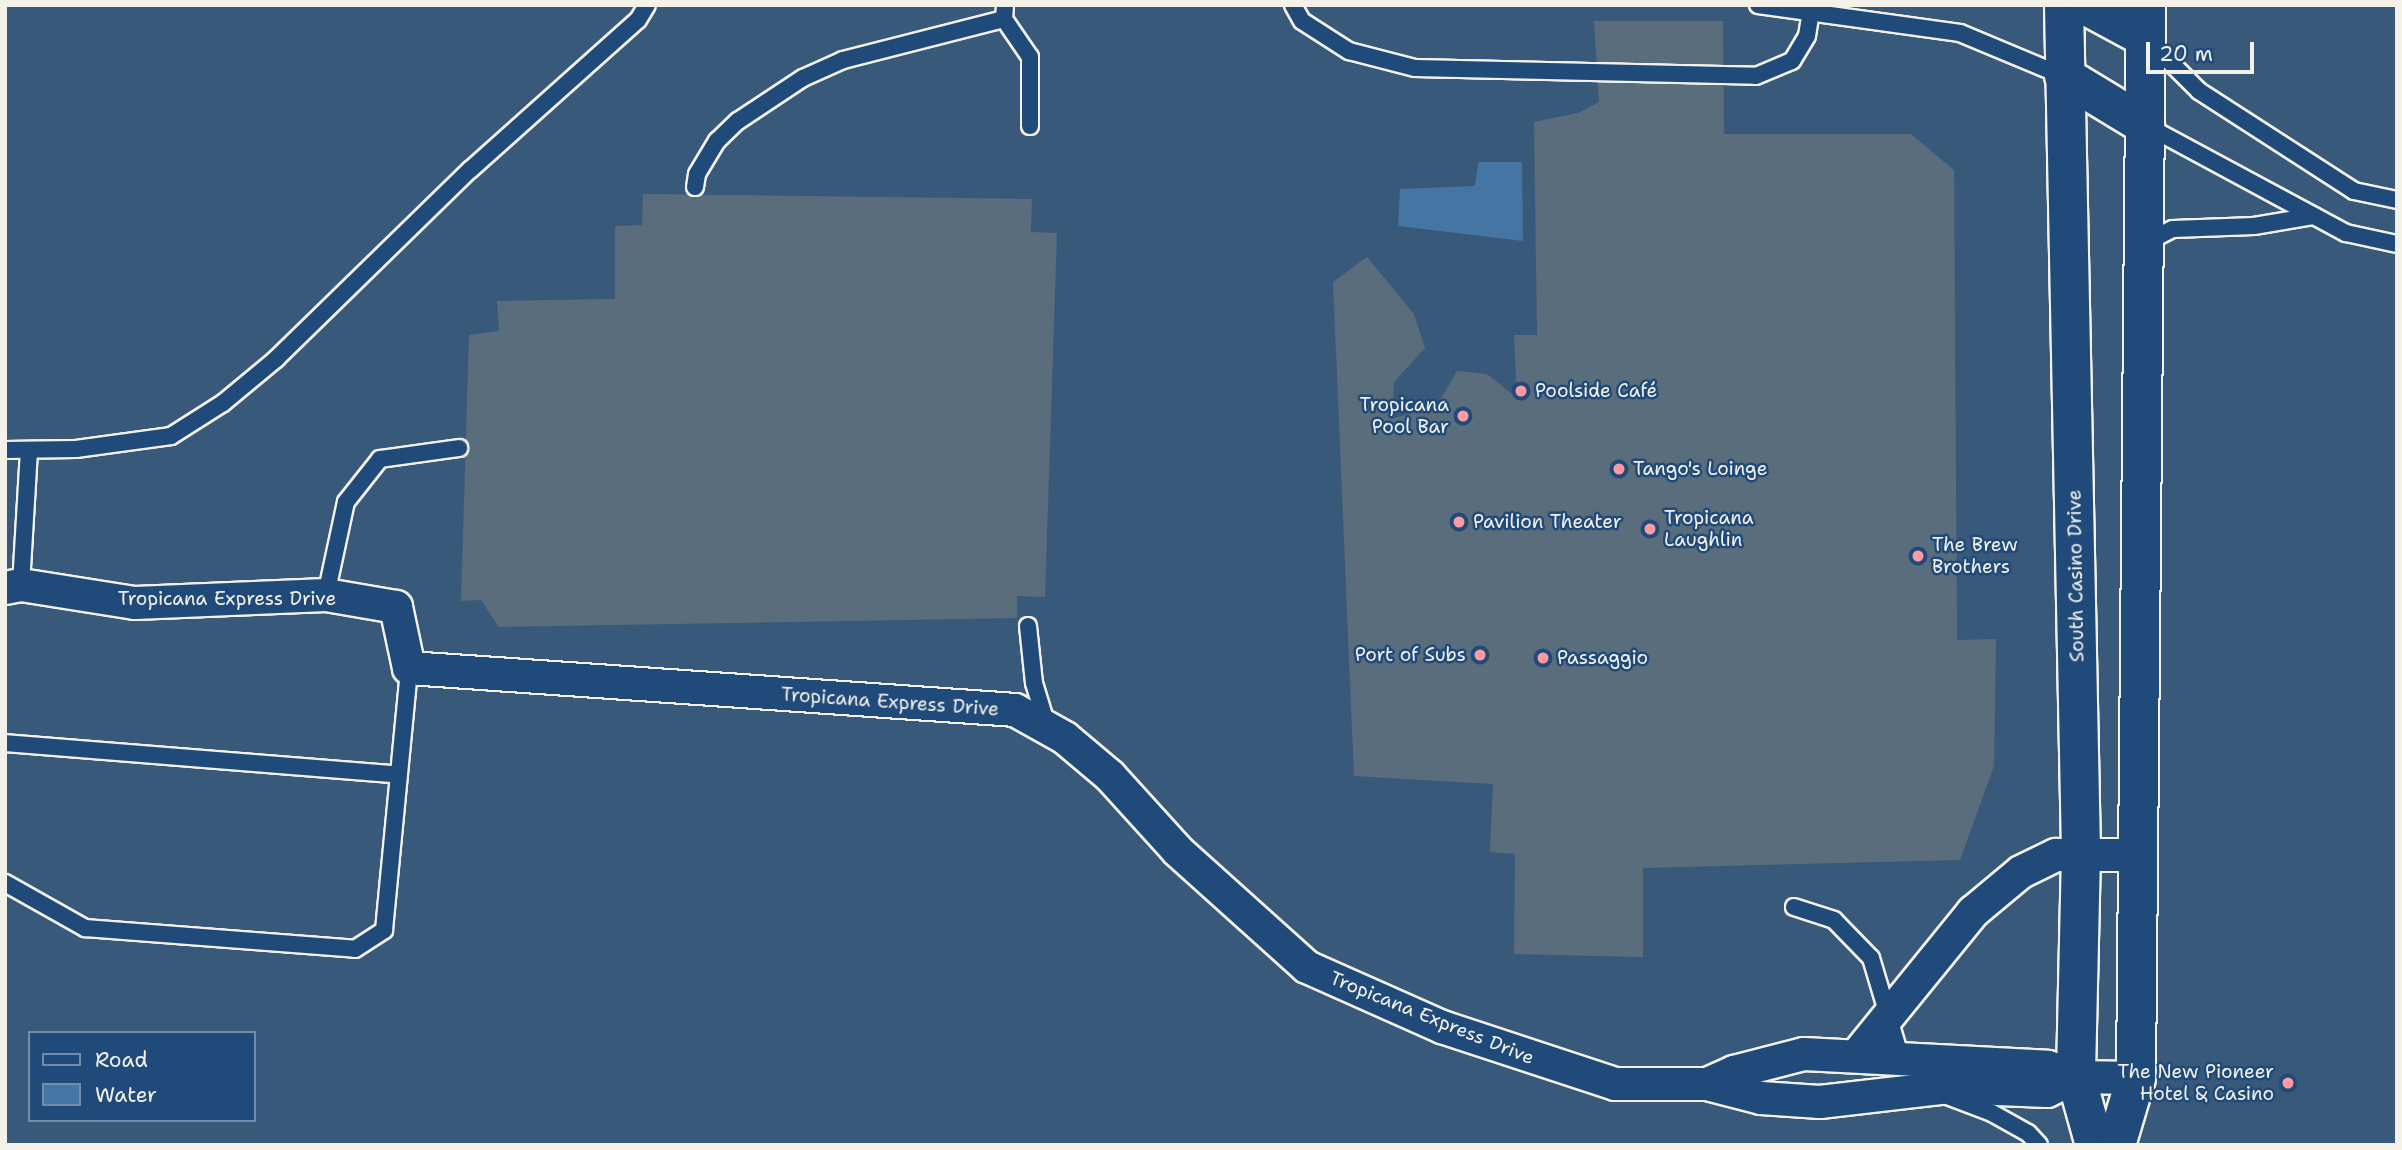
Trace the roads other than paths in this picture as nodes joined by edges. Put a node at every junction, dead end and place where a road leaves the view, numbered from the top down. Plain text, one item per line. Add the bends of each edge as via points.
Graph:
1 (647, 5) edge
2 (1293, 5) edge
3 (1758, 5) edge
4 (2064, 5) edge
5 (2085, 5) edge
6 (1812, 7) edge
7 (1005, 12) edge
8 (2146, 21) edge
9 (2064, 76) junction
10 (2145, 125) junction
11 (1030, 126) dead end
12 (695, 187) dead end
13 (2397, 200) edge
14 (2314, 216) junction
15 (2144, 243) junction
16 (2397, 244) edge
17 (459, 448) dead end
18 (5, 450) edge
19 (29, 452) junction
20 (13, 586) edge
21 (326, 595) junction
22 (1028, 626) dead end
23 (409, 668) junction
24 (1049, 731) junction
25 (5, 743) edge
26 (400, 775) junction
27 (2081, 853) junction
28 (2139, 855) junction
29 (5, 883) edge
30 (1794, 907) dead end
31 (1889, 1016) junction
32 (1856, 1056) junction
33 (1902, 1061) junction
34 (2076, 1077) junction
35 (2136, 1079) junction
36 (1707, 1084) junction
37 (1933, 1089) junction
38 (1900, 1092) junction
39 (2039, 1145) edge
40 (2095, 1145) edge
41 (2116, 1145) edge

1 - 19 lane via 638,20 470,170 276,359 223,403 171,436
2 - 6 lane via 1303,21 1349,51 1415,68 1756,76 1792,61 1807,36
3 - 6 lane
4 - 9 main road, South Casino Drive
5 - 8 main road
6 - 9 lane via 1960,33
7 - 11 lane via 1030,57
7 - 12 lane via 843,60 803,78 738,121 717,141 697,174
8 - 10 main road
8 - 13 lane via 2199,91 2354,191
9 - 10 main road
9 - 27 main road, South Casino Drive
10 - 14 lane
10 - 15 main road
14 - 15 lane via 2254,226 2173,229
14 - 16 lane via 2346,233
15 - 28 main road
17 - 21 lane via 380,459 346,502
18 - 19 lane
19 - 20 lane
20 - 21 street, Tropicana Express Drive via 135,603
21 - 23 street, Tropicana Express Drive via 396,607
22 - 24 lane via 1034,683
23 - 24 street, Tropicana Express Drive via 1015,710
23 - 26 lane
24 - 36 street, Tropicana Express Drive via 1065,738 1110,776 1178,850 1307,967 1442,1027 1550,1067 1615,1084
25 - 26 lane
26 - 29 lane via 384,930 355,949 85,928
27 - 28 street
27 - 31 street via 2056,855 2021,872 1982,904 1930,961
27 - 34 main road, South Casino Drive
28 - 35 main road
30 - 31 lane via 1834,920 1854,936 1871,958
31 - 32 street
31 - 33 lane
32 - 33 street, Tropicana Express Drive
32 - 36 street, Tropicana Express Drive via 1804,1054
33 - 34 street, Tropicana Express Drive via 2053,1068
33 - 38 lane
34 - 35 street, Tropicana Express Drive
34 - 37 street, Tropicana Express Drive via 2048,1091
34 - 40 main road, South Casino Drive
35 - 41 main road
36 - 38 street, Tropicana Express Drive via 1761,1098 1820,1102
37 - 38 street, Tropicana Express Drive
37 - 39 lane via 1992,1113 2028,1133

